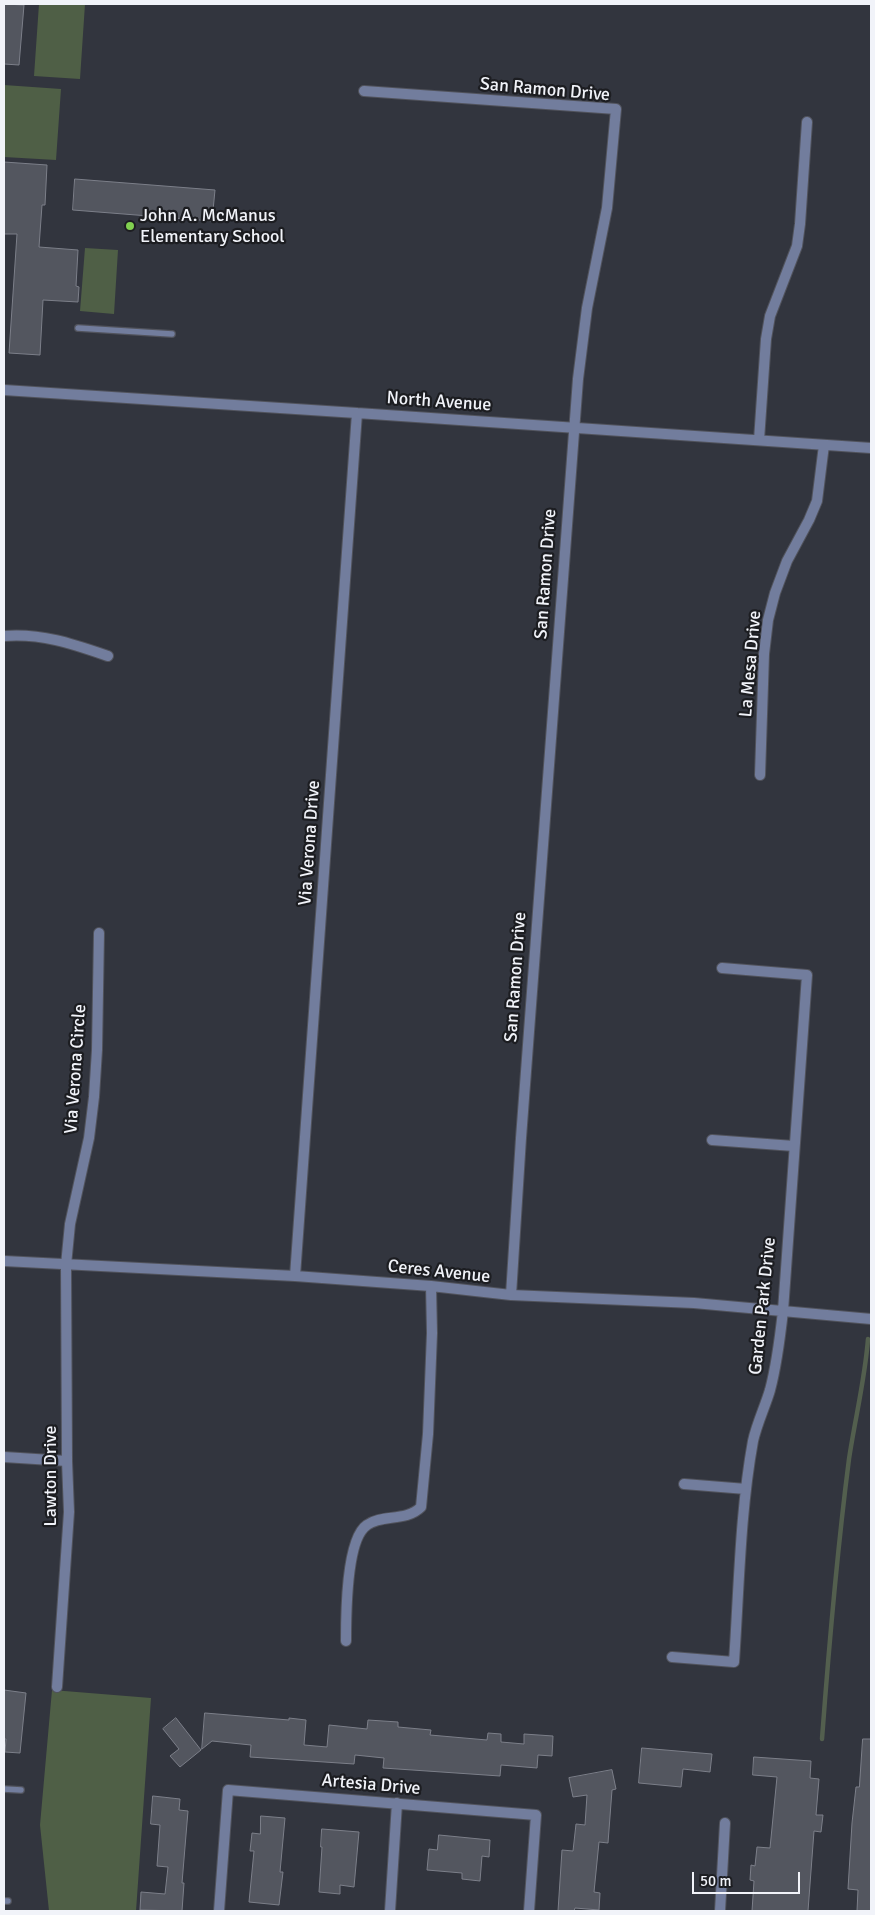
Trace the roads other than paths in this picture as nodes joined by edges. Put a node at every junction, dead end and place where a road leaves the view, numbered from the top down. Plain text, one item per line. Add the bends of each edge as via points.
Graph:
1 (364, 92) dead end
2 (807, 122) dead end
3 (78, 328) dead end
4 (172, 334) dead end
5 (4, 390) edge
6 (356, 413) junction
7 (574, 428) junction
8 (758, 440) junction
9 (824, 445) junction
10 (871, 448) edge
11 (4, 636) edge
12 (108, 656) dead end
13 (760, 775) dead end
14 (99, 933) dead end
15 (722, 968) dead end
16 (712, 1140) dead end
17 (794, 1146) junction
18 (4, 1261) edge
19 (66, 1265) junction
20 (295, 1276) junction
21 (431, 1286) junction
22 (511, 1296) junction
23 (783, 1311) junction
24 (871, 1319) edge
25 (4, 1458) edge
26 (67, 1461) junction
27 (684, 1484) dead end
28 (746, 1489) junction
29 (346, 1641) dead end
30 (672, 1657) dead end
31 (57, 1686) dead end
32 (4, 1789) edge
33 (21, 1790) dead end
34 (398, 1803) junction
35 (726, 1823) dead end
36 (219, 1911) edge
37 (390, 1911) edge
38 (528, 1911) edge
39 (720, 1911) edge

1 - 7 street, San Ramon Drive via 616,109 608,208 581,344
2 - 8 street via 797,246 770,316
3 - 4 lane
5 - 6 street, North Avenue
6 - 7 street, North Avenue
6 - 20 street, Via Verona Drive
7 - 8 street, North Avenue
7 - 22 street, San Ramon Drive
8 - 9 street, North Avenue
9 - 10 street, North Avenue
9 - 13 street, La Mesa Drive via 817,501 787,562 768,620
11 - 12 street via 55,639
14 - 19 street, Via Verona Circle via 94,1097 89,1138 70,1224
15 - 17 street, Garden Park Drive via 807,975
16 - 17 street
17 - 23 street, Garden Park Drive
18 - 19 street, Ceres Avenue
19 - 20 street, Ceres Avenue
19 - 26 street, Lawton Drive
20 - 21 street, Ceres Avenue
21 - 22 street, Ceres Avenue
21 - 29 street via 428,1434 421,1507 414,1514 367,1524 361,1530 351,1564
22 - 23 street, Ceres Avenue via 694,1303
23 - 24 street, Ceres Avenue
23 - 28 street, Garden Park Drive via 778,1357 754,1440
25 - 26 street
26 - 31 street, Lawton Drive via 69,1512
27 - 28 street
28 - 30 street, Garden Park Drive via 734,1662
32 - 33 lane
34 - 36 street, Artesia Drive via 228,1790
34 - 37 street
34 - 38 street, Artesia Drive via 536,1815
35 - 39 street

